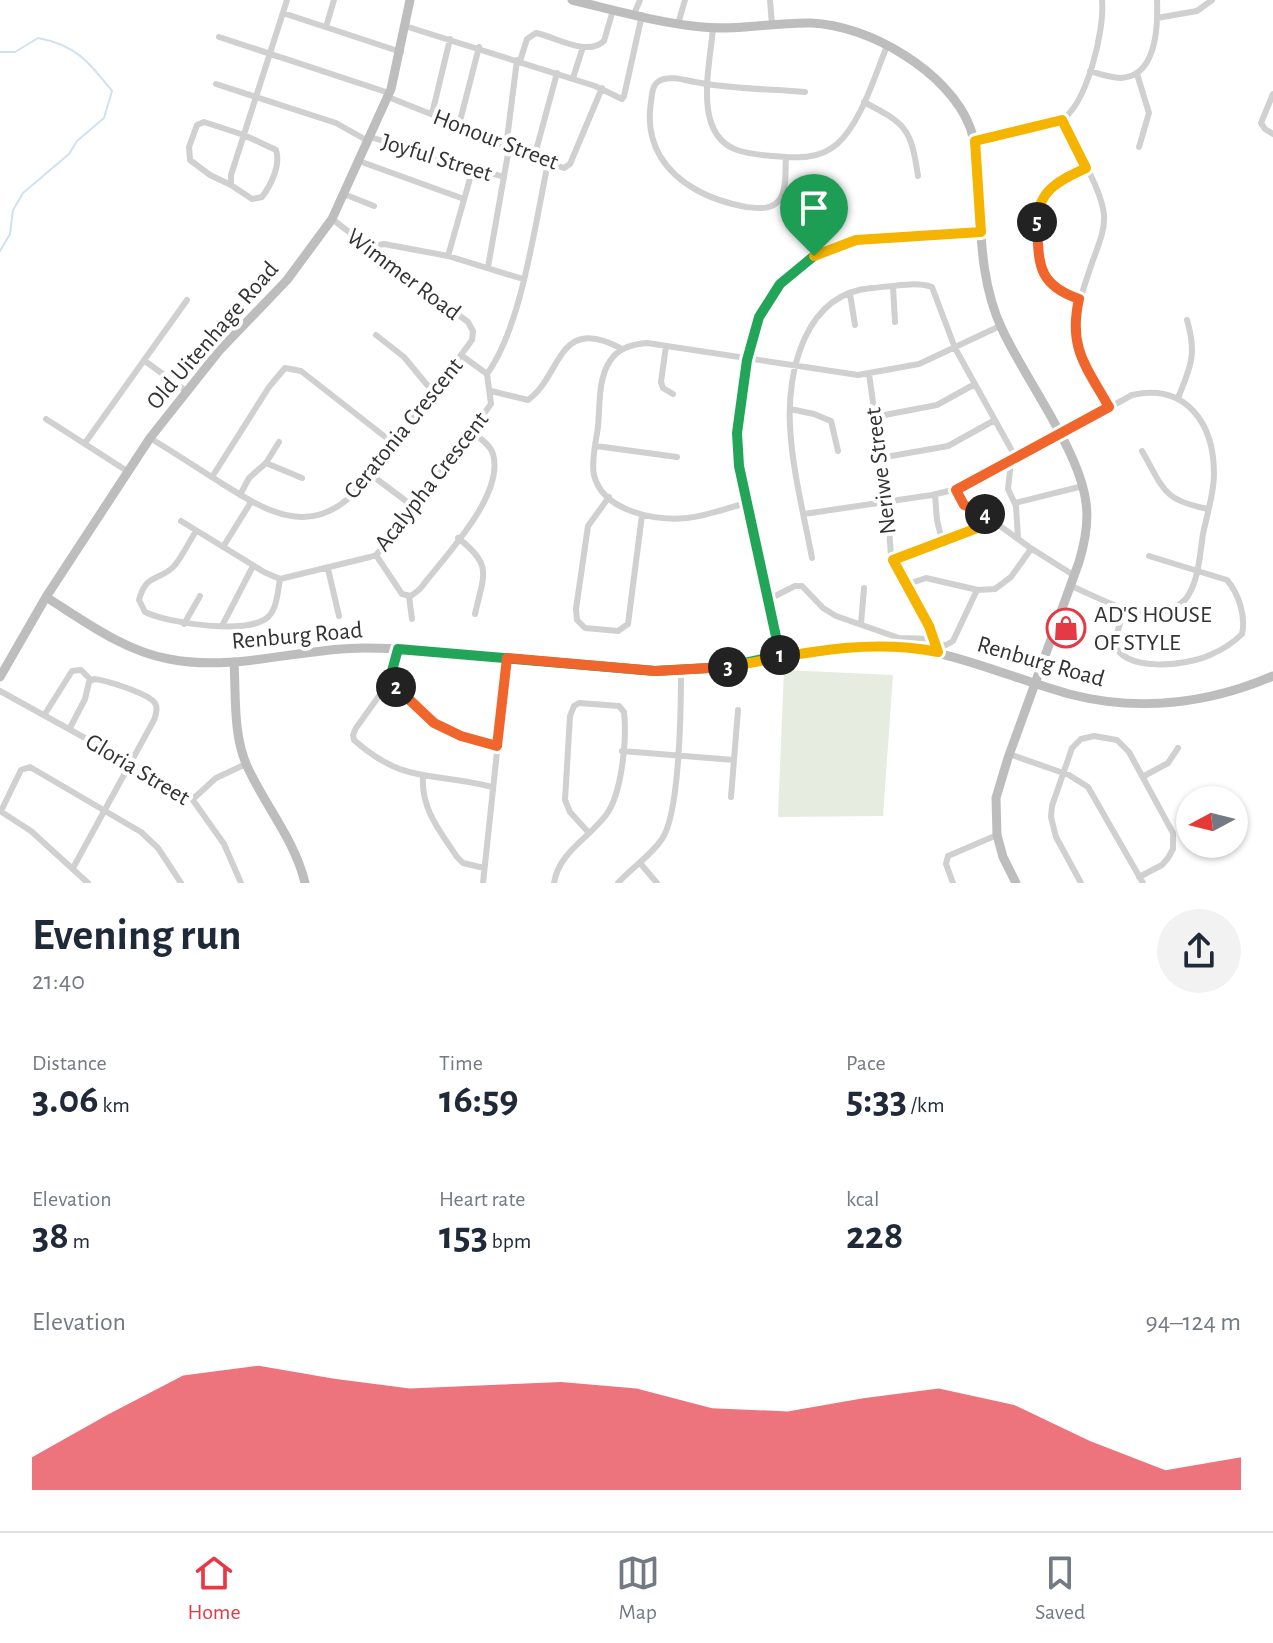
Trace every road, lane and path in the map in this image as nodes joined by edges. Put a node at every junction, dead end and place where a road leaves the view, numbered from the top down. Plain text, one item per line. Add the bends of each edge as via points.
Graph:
1 (287, 0) edge
2 (334, 0) edge
3 (410, 0) edge
4 (572, 0) edge
5 (640, 0) edge
6 (685, 0) edge
7 (770, 0) edge
8 (1102, 0) edge
9 (1157, 0) edge
10 (1212, 0) edge
11 (613, 10) junction
12 (283, 13) junction
13 (638, 14) junction
14 (1157, 18) junction
15 (678, 24) junction
16 (772, 25) junction
17 (405, 26) junction
18 (326, 27) junction
19 (713, 28) junction
20 (219, 37) dead end
21 (450, 39) junction
22 (887, 46) junction
23 (479, 47) junction
24 (583, 47) junction
25 (401, 52) junction
26 (270, 53) junction
27 (519, 60) junction
28 (1090, 71) junction
29 (557, 73) junction
30 (1137, 74) junction
31 (573, 78) junction
32 (216, 84) dead end
33 (709, 85) junction
34 (602, 88) junction
35 (805, 92) dead end
36 (1273, 94) edge
37 (388, 95) junction
38 (256, 97) junction
39 (864, 102) junction
40 (432, 114) junction
41 (1062, 120) junction
42 (459, 125) junction
43 (1273, 134) edge
44 (244, 135) junction
45 (369, 139) junction
46 (975, 141) junction
47 (507, 147) junction
48 (1139, 147) dead end
49 (786, 157) junction
50 (534, 158) junction
51 (359, 161) junction
52 (548, 163) junction
53 (473, 168) junction
54 (1086, 168) junction
55 (918, 176) dead end
56 (504, 177) junction
57 (231, 185) junction
58 (344, 194) junction
59 (782, 194) junction
60 (464, 199) junction
61 (374, 206) dead end
62 (332, 219) junction
63 (981, 232) junction
64 (369, 247) junction
65 (448, 256) junction
66 (814, 256) junction
67 (488, 267) junction
68 (523, 279) junction
69 (893, 287) junction
70 (850, 294) junction
71 (1079, 299) junction
72 (187, 300) dead end
73 (1187, 320) dead end
74 (895, 322) dead end
75 (855, 325) dead end
76 (1000, 326) junction
77 (473, 331) joint
78 (376, 335) dead end
79 (666, 346) junction
80 (955, 348) junction
81 (622, 349) junction
82 (461, 355) junction
83 (747, 360) junction
84 (145, 361) junction
85 (796, 367) junction
86 (487, 374) junction
87 (869, 374) junction
88 (975, 384) junction
89 (186, 391) junction
90 (491, 391) junction
91 (433, 392) junction
92 (673, 394) dead end
93 (1178, 398) junction
94 (1109, 407) junction
95 (790, 409) junction
96 (874, 417) junction
97 (46, 419) dead end
98 (995, 420) junction
99 (472, 432) junction
100 (1060, 435) junction
101 (150, 438) junction
102 (279, 442) dead end
103 (85, 443) junction
104 (393, 443) junction
105 (596, 446) junction
106 (838, 451) dead end
107 (1142, 451) dead end
108 (677, 457) dead end
109 (880, 458) junction
110 (1014, 459) junction
111 (266, 463) junction
112 (127, 471) junction
113 (370, 474) junction
114 (212, 477) junction
115 (302, 478) dead end
116 (1083, 486) junction
117 (956, 490) junction
118 (240, 495) junction
119 (935, 495) junction
120 (609, 497) junction
121 (887, 501) junction
122 (251, 502) junction
123 (747, 503) junction
124 (1015, 503) junction
125 (414, 507) junction
126 (1208, 509) junction
127 (804, 514) junction
128 (642, 515) junction
129 (990, 518) junction
130 (181, 521) dead end
131 (196, 531) junction
132 (458, 538) junction
133 (1018, 538) junction
134 (942, 541) junction
135 (223, 547) junction
136 (1031, 549) junction
137 (376, 555) junction
138 (1149, 556) dead end
139 (812, 558) dead end
140 (893, 560) junction
141 (253, 566) junction
142 (328, 569) junction
143 (1196, 571) junction
144 (280, 579) junction
145 (1073, 581) junction
146 (905, 585) junction
147 (864, 588) dead end
148 (977, 590) junction
149 (200, 596) dead end
150 (409, 596) junction
151 (46, 597) junction
152 (769, 599) junction
153 (1125, 607) junction
154 (475, 614) dead end
155 (339, 616) dead end
156 (412, 619) dead end
157 (184, 624) junction
158 (861, 624) junction
159 (222, 626) junction
160 (936, 645) junction
161 (398, 649) junction
162 (780, 657) junction
163 (507, 658) junction
164 (234, 662) junction
165 (681, 671) junction
166 (1273, 676) edge
167 (0, 677) edge
168 (91, 680) junction
169 (389, 682) junction
170 (1034, 683) junction
171 (0, 691) edge
172 (738, 710) dead end
173 (45, 714) junction
174 (70, 728) junction
175 (497, 746) junction
176 (1178, 748) dead end
177 (622, 751) junction
178 (1009, 754) junction
179 (678, 755) junction
180 (734, 760) junction
181 (129, 762) junction
182 (246, 764) junction
183 (1063, 773) junction
184 (1144, 776) junction
185 (423, 777) junction
186 (492, 787) junction
187 (731, 797) dead end
188 (193, 799) junction
189 (104, 809) junction
190 (0, 811) edge
191 (589, 833) junction
192 (997, 835) junction
193 (640, 863) junction
194 (73, 868) junction
195 (484, 868) junction
196 (1141, 880) edge
197 (88, 883) edge
198 (181, 883) edge
199 (241, 883) edge
200 (305, 883) edge
201 (483, 883) edge
202 (554, 883) edge
203 (618, 883) edge
204 (657, 883) edge
205 (953, 883) edge
206 (1016, 883) edge
207 (1081, 883) edge

1 - 12 street
2 - 18 street
3 - 17 street, Old Uitenhage Road
4 - 11 street
5 - 13 street
6 - 15 street
7 - 16 street
8 - 28 street via 1103,22
9 - 14 street
10 - 14 street via 1197,11
11 - 13 street
11 - 24 street via 604,41
12 - 18 street
12 - 26 street
13 - 15 street
13 - 34 street via 624,98
14 - 30 street via 1150,57
15 - 19 street
16 - 19 street
16 - 22 street via 835,26
17 - 21 street
17 - 25 street, Old Uitenhage Road
18 - 25 street
19 - 33 street
20 - 26 street, Honour Street
21 - 23 street
21 - 40 street
22 - 39 street
22 - 46 street via 948,90
23 - 27 street
23 - 42 street
24 - 27 street via 536,33 527,39
24 - 31 street
25 - 37 street, Old Uitenhage Road
26 - 37 street, Honour Street
26 - 38 street
27 - 29 street
27 - 47 street
28 - 30 street via 1120,78
28 - 41 street via 1077,102
29 - 31 street
29 - 50 street
30 - 48 street via 1149,113
31 - 34 street
32 - 38 street, Joyful Street
33 - 35 street
33 - 49 street via 708,119 716,137 746,153
33 - 59 street via 673,78 655,85 650,128 660,157 691,187 731,204 767,208
34 - 52 street, Honour Street via 570,164 564,168
36 - 43 street via 1261,123
37 - 40 street, Honour Street
37 - 45 street, Old Uitenhage Road
38 - 44 street
38 - 45 street, Joyful Street
39 - 49 street via 834,147 809,157
39 - 55 street via 907,132
40 - 42 street, Honour Street
41 - 46 street
41 - 54 street
42 - 47 street, Honour Street
44 - 57 street
44 - 57 street via 276,150 276,168 257,199
44 - 57 street via 204,122 197,125 189,147 194,165
45 - 51 street, Old Uitenhage Road
45 - 53 street, Joyful Street
46 - 63 street
47 - 50 street, Honour Street
47 - 56 street
49 - 59 street
50 - 52 street, Honour Street
51 - 58 street, Old Uitenhage Road
51 - 60 street
52 - 68 street
53 - 56 street, Joyful Street
53 - 60 street
54 - 71 street via 1104,218
54 - 71 street via 1057,181 1038,209 1039,254 1047,279 1060,292
56 - 67 street
58 - 61 street
58 - 62 street, Old Uitenhage Road
59 - 66 street
60 - 65 street
62 - 64 street, Wimmer Road
62 - 89 street, Old Uitenhage Road via 287,280
63 - 66 street via 856,240
63 - 76 street via 988,289
64 - 65 street via 384,244
64 - 77 street, Wimmer Road
65 - 67 street
66 - 83 street via 768,300
67 - 68 street
68 - 86 street via 511,322
69 - 70 street
69 - 74 street
69 - 80 street via 932,287
70 - 75 street
70 - 85 street via 817,315
71 - 94 street via 1076,343
72 - 84 street
73 - 93 street via 1193,357
76 - 80 street
76 - 100 street
77 - 82 street, Ceratonia Crescent
78 - 91 street via 404,357
79 - 81 street via 638,343
79 - 83 street
79 - 92 street via 662,385
80 - 87 street via 919,364
80 - 88 street
81 - 90 street via 592,339 580,341 562,352 528,400
81 - 105 street via 606,368
82 - 86 street, Acalypha Crescent
82 - 91 street, Ceratonia Crescent
83 - 85 street
83 - 123 street via 737,433
84 - 89 street
84 - 103 street
85 - 87 street
85 - 95 street
86 - 90 street, Acalypha Crescent
87 - 96 street, Neriwe Street
88 - 96 street via 937,405
88 - 98 street
89 - 101 street, Old Uitenhage Road
90 - 99 street, Acalypha Crescent via 490,407
91 - 104 street, Ceratonia Crescent
93 - 94 street via 1142,393
93 - 126 street via 1198,414 1208,439 1214,471
94 - 100 street
95 - 106 street via 831,421
95 - 127 street
96 - 109 street, Neriwe Street
97 - 103 street
98 - 109 street via 948,446
98 - 110 street
99 - 125 street, Acalypha Crescent
99 - 132 street via 491,448 493,474 485,502
100 - 110 street
100 - 116 street
101 - 112 street, Old Uitenhage Road
101 - 114 street, Ceratonia Crescent
102 - 111 street
103 - 112 street
104 - 113 street, Ceratonia Crescent
104 - 114 street via 301,371 285,368
105 - 108 street
105 - 120 street via 594,474
107 - 126 street via 1169,496
109 - 121 street, Neriwe Street
110 - 117 street
110 - 124 street via 1008,487
111 - 115 street
111 - 118 street
112 - 151 street, Old Uitenhage Road
113 - 122 street, Ceratonia Crescent via 348,500 316,516 282,515
113 - 125 street
114 - 118 street, Ceratonia Crescent
116 - 124 street
116 - 145 street via 1087,527
117 - 119 street
117 - 129 street via 964,505
118 - 122 street, Ceratonia Crescent
119 - 121 street
119 - 134 street
120 - 128 street
120 - 128 street via 586,533 576,609 585,628 618,631 628,624
121 - 127 street
121 - 140 street, Neriwe Street
122 - 135 street
123 - 128 street via 685,518
123 - 152 street
124 - 133 street
125 - 137 street, Acalypha Crescent
126 - 143 street
127 - 139 street
129 - 133 street
129 - 134 street
130 - 131 street
131 - 135 street
131 - 157 street via 174,566 152,577 139,600 148,614
132 - 150 street
132 - 154 street via 482,564
133 - 136 street
134 - 140 street
135 - 141 street
136 - 145 street
136 - 148 street via 1003,584
137 - 142 street, Acalypha Crescent
137 - 150 street via 398,589
138 - 143 street
140 - 146 street, Neriwe Street
141 - 144 street
141 - 159 street
142 - 144 street, Acalypha Crescent
142 - 155 street
143 - 153 street via 1189,596 1178,605 1155,613
143 - 153 street via 1227,580 1243,618 1242,634 1207,657 1144,664 1126,660 1114,643
144 - 159 street via 268,617
145 - 153 street
145 - 170 street
146 - 148 street via 926,578
146 - 160 street, Neriwe Street
147 - 158 street
148 - 160 street via 953,641
149 - 157 street
150 - 156 street
151 - 164 street, Renburg Road via 148,653 193,663
151 - 167 street, Old Uitenhage Road
152 - 158 street via 802,586 828,612
152 - 162 street
157 - 159 street
158 - 160 street
160 - 162 street, Renburg Road via 866,645
160 - 170 street, Renburg Road
161 - 163 street, Renburg Road
161 - 164 street, Renburg Road via 346,648
161 - 169 street
162 - 165 street, Renburg Road
163 - 165 street, Renburg Road
163 - 175 street
164 - 182 street via 239,739
165 - 179 street
166 - 170 street, Renburg Road via 1223,694 1145,704 1070,694
168 - 173 street via 81,670 72,671
168 - 174 street
168 - 181 street via 107,681 156,704 155,717
169 - 175 street via 434,723
169 - 185 street via 353,738 392,768
170 - 178 street
171 - 173 street, Gloria Street
172 - 180 street
173 - 174 street, Gloria Street
174 - 181 street, Gloria Street
175 - 186 street
176 - 184 street via 1168,763
177 - 179 street
177 - 191 street via 613,804
177 - 191 street via 625,716 619,706 579,703 571,712 564,793 570,812
178 - 183 street
178 - 192 street via 996,798
179 - 180 street
179 - 193 street via 668,827
180 - 187 street
181 - 188 street, Gloria Street
181 - 189 street
182 - 188 street via 216,778
182 - 200 street
183 - 184 street via 1076,743 1094,736 1117,740
183 - 196 street via 1088,787
183 - 207 street via 1051,817
184 - 196 street via 1174,840 1162,865
185 - 186 street
185 - 195 street via 426,810 457,857
186 - 195 street
188 - 199 street, Gloria Street via 224,844
189 - 190 street via 25,767
189 - 194 street
189 - 198 street via 152,841
190 - 194 street
191 - 202 street via 560,863
192 - 205 street via 948,856
192 - 206 street
193 - 203 street
193 - 204 street
194 - 197 street
195 - 201 street

